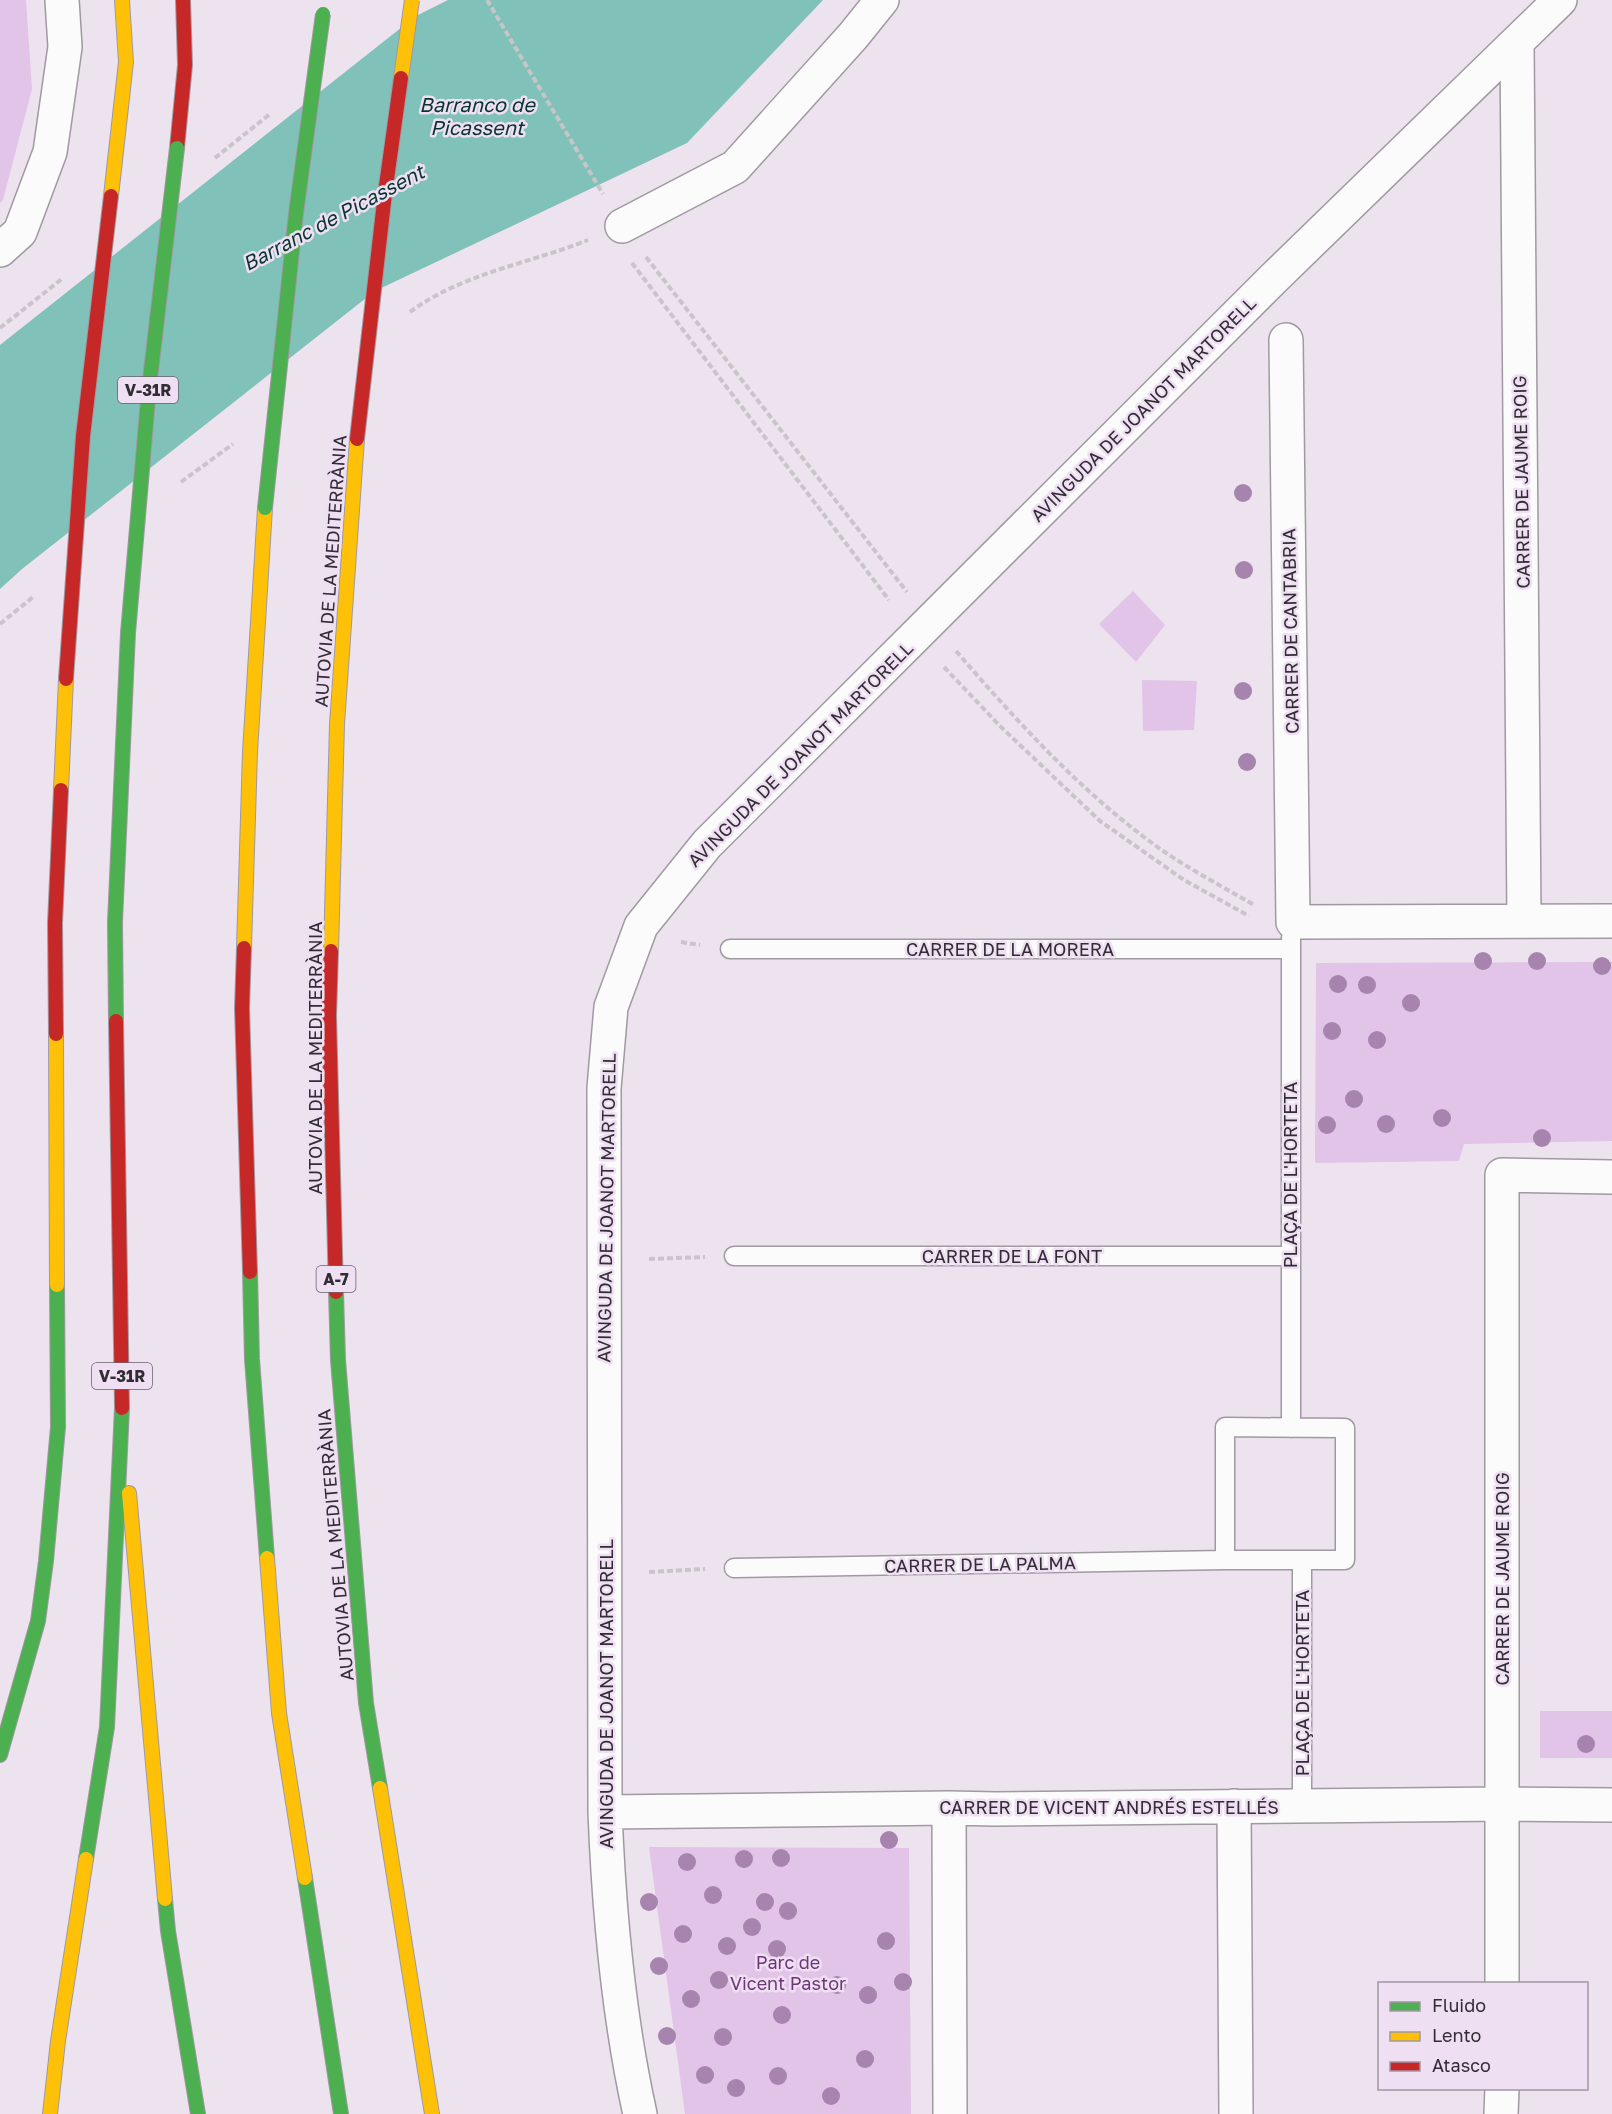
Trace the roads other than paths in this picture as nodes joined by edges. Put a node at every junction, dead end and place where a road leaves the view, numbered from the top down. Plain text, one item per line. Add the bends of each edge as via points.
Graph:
1 (62, 0) edge
2 (122, 0) edge
3 (183, 0) edge
4 (412, 0) edge
5 (882, 0) edge
6 (1560, 0) edge
7 (325, 7) edge
8 (1517, 43) junction
9 (622, 226) dead end
10 (0, 250) edge
11 (1286, 340) dead end
12 (1524, 921) junction
13 (1612, 921) edge
14 (1291, 935) junction
15 (730, 949) dead end
16 (1612, 1177) edge
17 (734, 1256) road end
18 (1291, 1256) junction
19 (122, 1416) junction
20 (1291, 1428) junction
21 (1225, 1560) junction
22 (1302, 1560) junction
23 (734, 1568) road end
24 (38, 1621) junction
25 (7, 1681) dead end
26 (0, 1755) edge
27 (1503, 1804) junction
28 (1302, 1805) junction
29 (1612, 1805) edge
30 (1234, 1806) junction
31 (949, 1808) junction
32 (605, 1812) junction
33 (1502, 1982) edge
34 (1502, 2090) edge
35 (50, 2114) edge
36 (198, 2114) edge
37 (341, 2114) edge
38 (432, 2114) edge
39 (640, 2114) edge
40 (950, 2114) edge
41 (1236, 2114) edge
42 (1501, 2114) edge

1 - 10 street via 64,47 50,152 20,232
2 - 24 main road, bridge via 126,62 83,436 66,679 55,923 58,1427
3 - 19 main road, V-31R, bridge via 185,65 148,388 128,633 115,922
4 - 38 main road, AUTOVIA DE LA MEDITERRÀNIA / A-7, bridge via 357,439 337,724 329,1016 338,1360 366,1703
5 - 9 street via 735,167
6 - 8 street, AVINGUDA DE JOANOT MARTORELL
7 - 37 main road, bridge via 296,213 265,508 250,752 242,1008 252,1359 279,1713
8 - 12 street, CARRER DE JAUME ROIG
8 - 32 street, AVINGUDA DE JOANOT MARTORELL via 1274,278 707,844 641,926 611,1007 604,1088
11 - 14 street, CARRER DE CANTABRIA
12 - 13 street, CARRER DE LA MORERA
12 - 14 street, CARRER DE LA MORERA
14 - 15 lane, CARRER DE LA MORERA
14 - 18 lane, PLAÇA DE L'HORTETA
16 - 27 street, CARRER DE JAUME ROIG via 1502,1175
17 - 18 lane, CARRER DE LA FONT
18 - 20 lane, PLAÇA DE L'HORTETA
19 - 35 main road, V-31R via 106,1727
19 - 36 main road via 168,1931
20 - 21 lane via 1225,1427
20 - 22 lane via 1345,1428 1345,1560
21 - 22 lane
21 - 23 lane, CARRER DE LA PALMA
22 - 28 lane, PLAÇA DE L'HORTETA
24 - 25 main road
24 - 26 main road
27 - 28 street, CARRER DE VICENT ANDRÉS ESTELLÉS
27 - 29 street, CARRER DE VICENT ANDRÉS ESTELLÉS
27 - 33 street, CARRER DE JAUME ROIG
28 - 30 street, CARRER DE VICENT ANDRÉS ESTELLÉS
30 - 31 street, CARRER DE VICENT ANDRÉS ESTELLÉS
30 - 41 street
31 - 32 street, CARRER DE VICENT ANDRÉS ESTELLÉS
31 - 40 street
32 - 39 street, AVINGUDA DE JOANOT MARTORELL via 608,1885 620,1992
34 - 42 street

